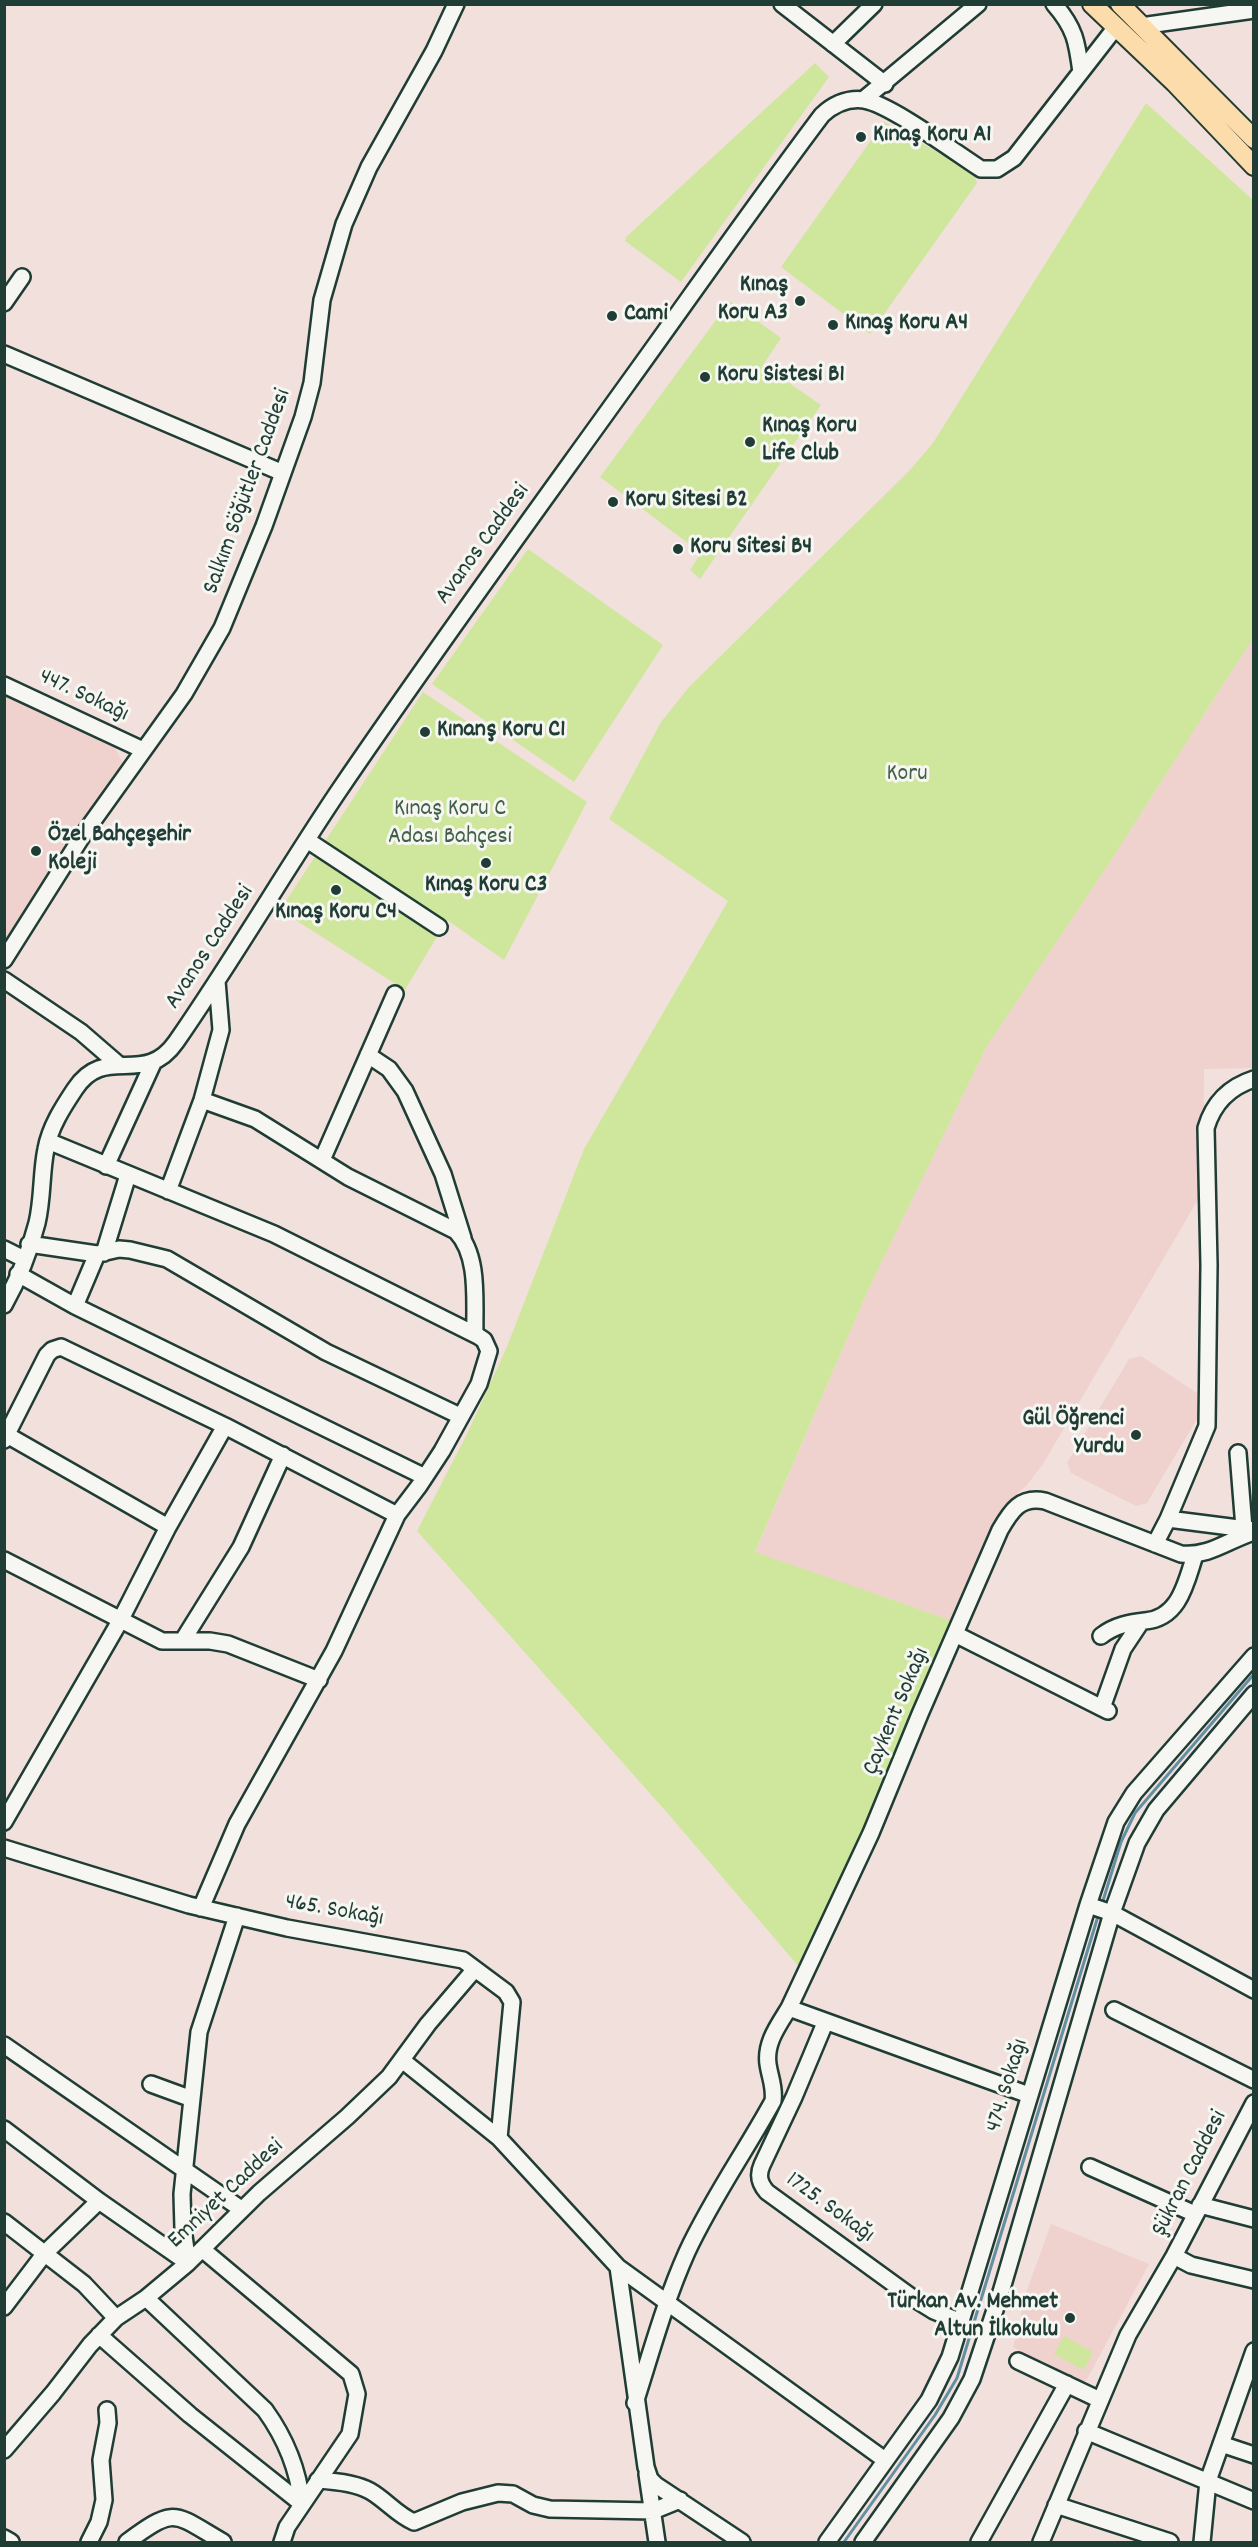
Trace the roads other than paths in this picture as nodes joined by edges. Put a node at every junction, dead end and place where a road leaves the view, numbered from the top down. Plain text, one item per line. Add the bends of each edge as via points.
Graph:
1 (456, 4) edge
2 (874, 4) edge
3 (978, 4) edge
4 (1054, 4) edge
5 (1092, 4) edge
6 (1120, 4) edge
7 (786, 6) edge
8 (1254, 10) edge
9 (1141, 26) junction
10 (1116, 27) junction
11 (833, 44) junction
12 (1081, 72) junction
13 (885, 84) junction
14 (863, 100) junction
15 (1254, 139) edge
16 (1254, 166) edge
17 (22, 277) dead end
18 (4, 303) edge
19 (4, 354) edge
20 (283, 473) junction
21 (4, 685) edge
22 (143, 750) junction
23 (308, 840) junction
24 (439, 927) dead end
25 (5, 959) edge
26 (4, 980) edge
27 (217, 981) junction
28 (395, 994) dead end
29 (368, 1055) junction
30 (154, 1061) junction
31 (118, 1064) junction
32 (1254, 1079) edge
33 (202, 1100) junction
34 (48, 1141) junction
35 (322, 1160) junction
36 (106, 1166) junction
37 (128, 1175) junction
38 (168, 1191) junction
39 (464, 1241) junction
40 (29, 1244) junction
41 (4, 1250) edge
42 (100, 1253) junction
43 (21, 1266) junction
44 (4, 1305) edge
45 (75, 1306) junction
46 (475, 1334) junction
47 (460, 1416) junction
48 (225, 1426) junction
49 (6, 1437) edge
50 (1238, 1454) dead end
51 (283, 1455) junction
52 (425, 1478) junction
53 (397, 1515) junction
54 (1168, 1519) junction
55 (168, 1527) junction
56 (1250, 1530) edge
57 (1155, 1544) junction
58 (1195, 1555) junction
59 (4, 1560) edge
60 (120, 1621) junction
61 (1141, 1622) junction
62 (955, 1634) junction
63 (1101, 1636) dead end
64 (183, 1640) junction
65 (1254, 1656) edge
66 (319, 1680) junction
67 (1254, 1694) edge
68 (4, 1822) edge
69 (4, 1848) edge
70 (201, 1908) junction
71 (1100, 1909) junction
72 (237, 1916) junction
73 (475, 1970) junction
74 (1254, 1990) edge
75 (789, 2008) junction
76 (1114, 2010) dead end
77 (825, 2023) junction
78 (4, 2045) edge
79 (402, 2060) junction
80 (1254, 2080) edge
81 (151, 2084) dead end
82 (1029, 2095) junction
83 (192, 2099) junction
84 (1252, 2111) edge
85 (4, 2130) edge
86 (500, 2138) junction
87 (1090, 2167) dead end
88 (184, 2169) junction
89 (99, 2201) junction
90 (242, 2209) junction
91 (1198, 2210) junction
92 (1254, 2219) edge
93 (4, 2222) edge
94 (202, 2249) junction
95 (45, 2253) junction
96 (1174, 2256) junction
97 (188, 2263) junction
98 (618, 2267) junction
99 (1254, 2280) edge
100 (146, 2298) junction
101 (668, 2301) junction
102 (4, 2307) edge
103 (116, 2318) junction
104 (961, 2322) junction
105 (99, 2335) junction
106 (1254, 2351) edge
107 (1018, 2361) dead end
108 (1067, 2384) junction
109 (1100, 2400) junction
110 (635, 2403) junction
111 (107, 2410) dead end
112 (1086, 2431) junction
113 (1221, 2444) junction
114 (4, 2450) edge
115 (1254, 2455) edge
116 (885, 2460) junction
117 (647, 2473) junction
118 (318, 2480) junction
119 (1208, 2481) junction
120 (680, 2500) junction
121 (1254, 2501) edge
122 (302, 2504) junction
123 (1056, 2505) junction
124 (652, 2511) junction
125 (4, 2538) edge
126 (11, 2542) edge
127 (89, 2542) edge
128 (127, 2542) edge
129 (223, 2542) edge
130 (282, 2542) edge
131 (657, 2542) edge
132 (742, 2542) edge
133 (827, 2542) edge
134 (863, 2542) edge
135 (979, 2542) edge
136 (1041, 2542) edge
137 (1170, 2542) edge
138 (1202, 2542) edge

1 - 20 street, Salkım Söğütler Caddesi via 369,166 344,224 322,300 308,400
2 - 11 street
3 - 13 street
4 - 12 street via 1069,21 1077,41
5 - 10 main road
6 - 9 main road
7 - 11 street
8 - 9 street
9 - 15 main road
10 - 12 street
10 - 16 main road
11 - 13 street
12 - 14 street via 1014,158 1004,167 992,170 981,169 889,110
13 - 14 street
14 - 23 street, Avanos Caddesi via 841,102 822,115 412,684
17 - 18 street
19 - 20 street
20 - 22 street, Salkım Söğütler Caddesi via 212,648
21 - 22 street, 447. Sokağı
22 - 25 street, Salkım Söğütler Caddesi via 83,835
23 - 24 street
23 - 27 street, Avanos Caddesi
26 - 31 street via 81,1032
27 - 30 street, Avanos Caddesi via 172,1047
27 - 33 street via 221,1030
28 - 29 street
29 - 35 street
29 - 39 street via 388,1069 405,1091 446,1182
30 - 31 street via 133,1067
30 - 36 street
31 - 34 street via 82,1079 57,1118
32 - 54 street via 1223,1097 1206,1128 1207,1426
33 - 35 street via 255,1119
33 - 38 street
34 - 36 street
34 - 40 street via 37,1224
35 - 39 street via 348,1177 450,1227
36 - 37 street
37 - 38 street
37 - 42 street
38 - 46 street via 274,1234
39 - 46 street via 473,1273
40 - 42 street
40 - 43 street
41 - 43 street
42 - 45 street
42 - 47 street via 130,1250 167,1258 326,1352
43 - 44 street
43 - 45 street
45 - 52 street
46 - 47 street via 487,1344 489,1355 479,1384
47 - 52 street
48 - 49 street via 61,1347 47,1355
48 - 51 street
48 - 55 street
49 - 55 street
50 - 56 street
51 - 53 street
51 - 64 street via 241,1547
52 - 53 street
53 - 66 street
54 - 56 street
54 - 57 street
55 - 60 street
56 - 58 street via 1209,1552
57 - 58 street, Çaykent Sokağı
57 - 62 street, Çaykent Sokağı via 1045,1501 1022,1502 1000,1530
58 - 61 street via 1176,1604 1161,1617
59 - 60 street
60 - 64 street via 162,1641
60 - 68 street
61 - 62 street via 1123,1648 1105,1709
61 - 63 street via 1118,1626
62 - 75 street, Çaykent Sokağı via 871,1833
64 - 66 street via 228,1644
65 - 71 street, 474. Sokağı via 1127,1802 1112,1832
66 - 70 street via 237,1824
67 - 71 street, 474. Sokağı via 1149,1821
69 - 70 street, 465. Sokağı
70 - 72 street, 465. Sokağı
71 - 74 street
71 - 82 street, 474. Sokağı
71 - 134 street, 474. Sokağı via 1005,2282 972,2379 951,2418
72 - 73 street, 465. Sokağı via 463,1960
72 - 83 street via 200,2032
73 - 79 street, Emniyet Caddesi
73 - 86 street, 465. Sokağı via 506,1992 512,2002
75 - 77 street
75 - 101 street, Çaykent Sokağı via 769,2042 773,2101 700,2225
76 - 80 street
77 - 82 street
77 - 104 street, 1725. Sokağı via 762,2165 761,2184 918,2301
78 - 88 street
79 - 86 street
79 - 90 street, Emniyet Caddesi via 347,2117
81 - 83 street
82 - 104 street, 474. Sokağı
83 - 88 street
84 - 91 street, Şükran Caddesi
85 - 89 street
86 - 98 street
87 - 91 street
88 - 90 street
88 - 97 street via 182,2212
89 - 95 street
89 - 97 street
90 - 94 street, Emniyet Caddesi
91 - 92 street
91 - 96 street, Şükran Caddesi
93 - 95 street
94 - 97 street, Emniyet Caddesi
94 - 118 street via 351,2374 357,2394 350,2434
95 - 102 street
95 - 103 street via 84,2284
96 - 99 street, Şükran Caddesi via 1191,2265
96 - 109 street via 1128,2335
97 - 100 street, Emniyet Caddesi
98 - 101 street
98 - 110 street
100 - 103 street, Emniyet Caddesi
100 - 122 street via 265,2410 292,2458
101 - 110 street, Çaykent Sokağı
101 - 116 street
103 - 105 street, Emniyet Caddesi
104 - 116 street, 474. Sokağı via 938,2385
105 - 114 street, Emniyet Caddesi
105 - 122 street
106 - 113 street
107 - 108 street
108 - 109 street
108 - 135 street
109 - 112 street
110 - 117 street
111 - 127 street via 101,2460 104,2500
112 - 119 street
112 - 123 street
113 - 115 street
113 - 119 street
116 - 133 street, 474. Sokağı
117 - 120 street via 653,2482
117 - 124 street
118 - 122 street
118 - 124 street via 370,2491 414,2522 462,2502 498,2493 513,2494 550,2509
119 - 121 street
119 - 138 street
120 - 124 street
120 - 132 street
122 - 130 street via 286,2527
123 - 136 street
123 - 137 street
124 - 131 street
125 - 126 street
128 - 129 street via 157,2520 170,2517 181,2518

